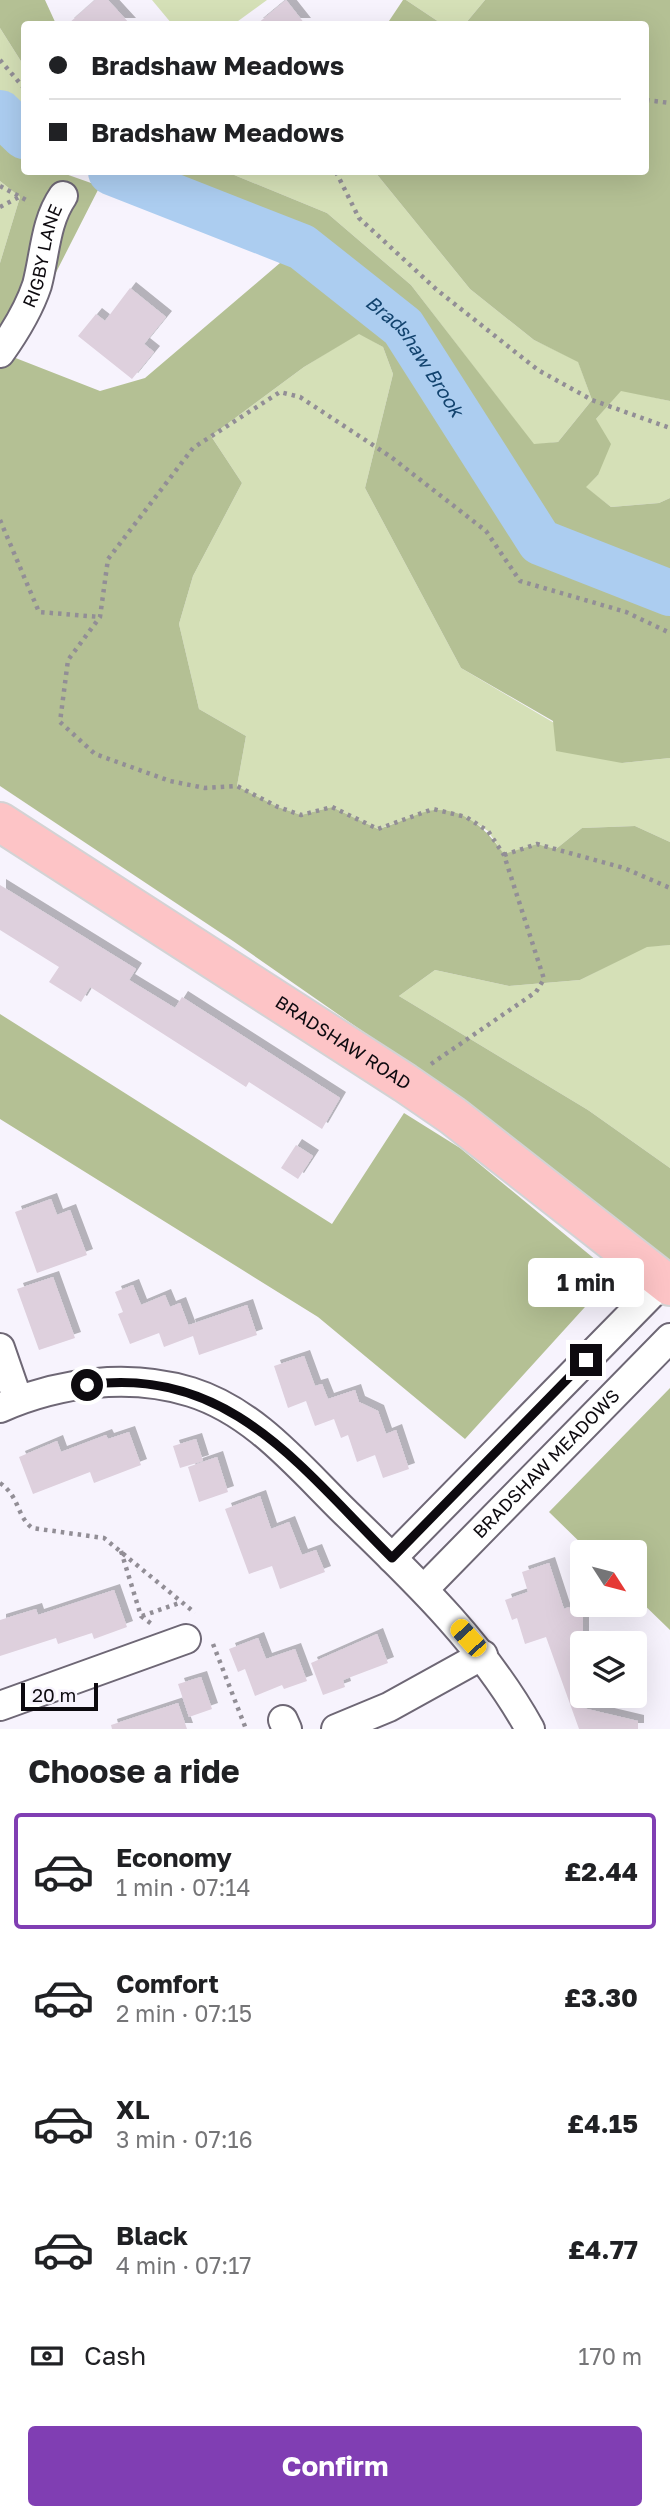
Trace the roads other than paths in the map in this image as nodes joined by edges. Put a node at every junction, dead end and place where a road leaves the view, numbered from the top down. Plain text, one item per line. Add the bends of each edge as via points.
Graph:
1 (58, 203) road end
2 (0, 353) edge
3 (0, 822) edge
4 (667, 1284) edge
5 (670, 1338) edge
6 (0, 1348) edge
7 (9, 1404) edge
8 (392, 1558) junction
9 (424, 1589) junction
10 (175, 1629) road end
11 (483, 1655) junction
12 (0, 1706) edge
13 (336, 1729) edge
14 (530, 1729) edge

1 - 2 street, RIGBY LANE via 36,287 16,331
3 - 4 main road, BRADSHAW ROAD via 453,1116
4 - 8 street
5 - 9 street, BRADSHAW MEADOWS
6 - 7 street
7 - 8 street via 110,1381 155,1383 194,1393 230,1409 266,1434
8 - 9 street
9 - 11 street
10 - 12 street
11 - 13 street via 389,1707
11 - 14 street

